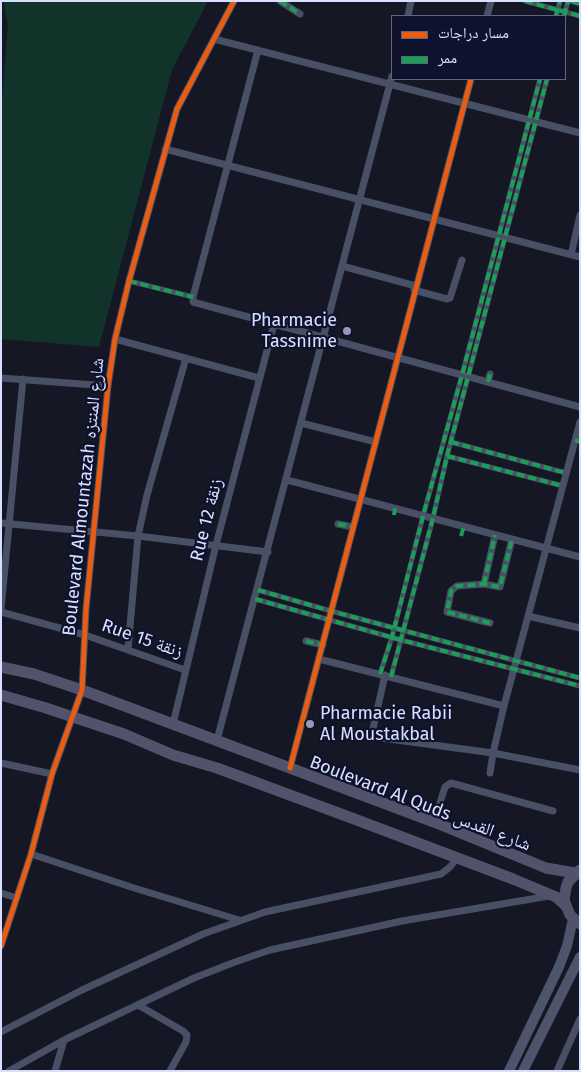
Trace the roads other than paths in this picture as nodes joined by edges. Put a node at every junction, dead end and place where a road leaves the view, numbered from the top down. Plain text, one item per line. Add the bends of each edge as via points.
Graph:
1 (234, 1) edge
2 (280, 1) edge
3 (411, 1) edge
4 (491, 1) edge
5 (524, 1) edge
6 (560, 1) edge
7 (570, 1) edge
8 (580, 4) edge
9 (556, 13) edge
10 (300, 14) dead end
11 (565, 14) edge
12 (408, 15) edge
13 (487, 15) edge
14 (580, 16) edge
15 (214, 39) junction
16 (258, 50) junction
17 (391, 80) edge
18 (471, 80) edge
19 (540, 80) edge
20 (547, 80) edge
21 (390, 84) junction
22 (465, 103) junction
23 (532, 121) junction
24 (580, 133) edge
25 (165, 149) junction
26 (227, 164) junction
27 (360, 199) junction
28 (580, 215) edge
29 (434, 219) junction
30 (502, 237) junction
31 (571, 255) junction
32 (580, 257) edge
33 (462, 260) dead end
34 (342, 266) junction
35 (129, 280) junction
36 (415, 288) junction
37 (194, 300) junction
38 (274, 324) junction
39 (324, 338) junction
40 (115, 339) junction
41 (186, 358) junction
42 (398, 358) junction
43 (490, 374) dead end
44 (465, 376) junction
45 (1, 378) edge
46 (260, 378) junction
47 (22, 380) junction
48 (488, 382) junction
49 (108, 386) junction
50 (580, 407) edge
51 (580, 422) edge
52 (301, 423) junction
53 (577, 441) edge
54 (376, 442) junction
55 (451, 442) junction
56 (447, 456) junction
57 (566, 473) junction
58 (287, 480) junction
59 (563, 486) junction
60 (361, 499) junction
61 (423, 516) junction
62 (433, 518) junction
63 (5, 524) edge
64 (338, 524) dead end
65 (464, 526) junction
66 (354, 527) junction
67 (93, 532) junction
68 (496, 535) junction
69 (138, 536) junction
70 (462, 536) dead end
71 (512, 539) junction
72 (216, 545) junction
73 (545, 548) junction
74 (268, 552) junction
75 (580, 557) edge
76 (484, 584) junction
77 (258, 590) junction
78 (256, 598) junction
79 (1, 609) edge
80 (331, 611) junction
81 (1, 612) edge
82 (528, 616) junction
83 (329, 621) junction
84 (490, 623) dead end
85 (394, 628) junction
86 (580, 628) edge
87 (403, 630) junction
88 (85, 635) junction
89 (392, 637) junction
90 (401, 640) junction
91 (306, 641) dead end
92 (323, 644) junction
93 (128, 650) junction
94 (319, 659) junction
95 (516, 660) junction
96 (1, 667) edge
97 (514, 668) junction
98 (185, 670) junction
99 (386, 676) junction
100 (580, 678) edge
101 (580, 686) edge
102 (82, 690) junction
103 (1, 695) edge
104 (504, 706) junction
105 (72, 716) junction
106 (173, 724) junction
107 (217, 740) junction
108 (493, 753) junction
109 (1, 763) edge
110 (290, 768) junction
111 (580, 770) edge
112 (490, 773) dead end
113 (52, 774) junction
114 (553, 811) dead end
115 (434, 822) junction
116 (31, 854) junction
117 (456, 859) junction
118 (577, 871) edge
119 (1, 893) edge
120 (552, 895) junction
121 (17, 898) junction
122 (566, 906) junction
123 (239, 920) junction
124 (576, 921) edge
125 (1, 946) edge
126 (580, 957) edge
127 (138, 1005) junction
128 (580, 1019) edge
129 (578, 1029) edge
130 (1, 1032) edge
131 (64, 1040) junction
132 (9, 1071) edge
133 (56, 1071) edge
134 (170, 1071) edge
135 (509, 1071) edge
136 (523, 1071) edge
137 (557, 1071) edge

1 - 15 street, Boulevard Almountazah شارع المنتزه
2 - 10 street
3 - 12 street
4 - 13 street
5 - 9 street
6 - 9 street
7 - 8 street
7 - 11 street
9 - 11 street
11 - 14 street
15 - 16 street
15 - 25 street, Boulevard Almountazah شارع المنتزه via 177,109
16 - 21 street
16 - 26 street
17 - 21 street
18 - 22 street
19 - 23 street
20 - 23 street
21 - 22 street
21 - 27 street
22 - 23 street
22 - 29 street
23 - 24 street
23 - 30 street
25 - 26 street
25 - 35 street, Boulevard Almountazah شارع المنتزه
26 - 27 street
26 - 37 street
27 - 29 street
27 - 34 street
28 - 31 street
29 - 30 street
29 - 36 street
30 - 31 street
30 - 44 street
31 - 32 street
33 - 36 street via 450,298
34 - 36 street
34 - 39 street
35 - 37 street
35 - 40 street, Boulevard Almountazah شارع المنتزه
36 - 42 street
37 - 38 street
38 - 39 street via 284,323
38 - 46 street, Rue 12 زنقة
39 - 42 street
39 - 52 street
40 - 41 street
40 - 49 street, Boulevard Almountazah شارع المنتزه
41 - 46 street
41 - 69 street
42 - 44 street
42 - 54 street
43 - 48 street
44 - 48 street
44 - 55 street
44 - 61 street
45 - 47 street
46 - 72 street, Rue 12 زنقة
47 - 49 street
47 - 63 street
48 - 50 street
49 - 67 street, Boulevard Almountazah شارع المنتزه
51 - 53 street
52 - 54 street
52 - 58 street
53 - 57 street
54 - 60 street
55 - 56 street
55 - 57 street
56 - 59 street
56 - 62 street
57 - 59 street
58 - 60 street
58 - 74 street
59 - 73 street
60 - 61 street via 394,512
60 - 66 street
61 - 62 street
61 - 85 street
62 - 65 street
62 - 87 street
63 - 67 street
63 - 79 street
64 - 66 street
65 - 68 street
65 - 70 street
66 - 80 street
67 - 69 street
67 - 88 street, Boulevard Almountazah شارع المنتزه
68 - 71 street
68 - 76 street
69 - 72 street
69 - 93 street
71 - 73 street
71 - 76 street via 500,587
72 - 74 street
72 - 98 street, Rue 12 زنقة
73 - 75 street
73 - 82 street
74 - 77 street
76 - 84 street via 454,588 447,610 449,614
77 - 78 street
77 - 80 street
78 - 83 street
78 - 107 street
80 - 83 street
80 - 85 street
81 - 88 street, Rue 15 زنقة
82 - 86 street
82 - 95 street
83 - 89 street
83 - 92 street
85 - 87 street
85 - 89 street
87 - 90 street
87 - 95 street
88 - 93 street, Rue 15 زنقة
88 - 102 street, Boulevard Almountazah شارع المنتزه
89 - 90 street
89 - 99 street
90 - 97 street
90 - 99 street
91 - 92 street
92 - 94 street
93 - 98 street, Rue 15 زنقة
94 - 99 street
94 - 110 street
95 - 97 street
95 - 100 street
96 - 102 main road, Boulevard Al Quds شارع القدس
97 - 101 street
97 - 104 street
98 - 106 street, Rue 12 زنقة
99 - 104 street
99 - 108 street via 372,736
102 - 105 street, Boulevard Almountazah شارع المنتزه
102 - 106 main road, Boulevard Al Quds شارع القدس
103 - 105 main road, Boulevard Al Quds شارع القدس
104 - 108 street
105 - 113 street, Boulevard Almountazah شارع المنتزه
105 - 117 main road, Boulevard Al Quds شارع القدس
106 - 107 main road, Boulevard Al Quds شارع القدس
107 - 110 main road, Boulevard Al Quds شارع القدس
108 - 111 street
108 - 112 street
109 - 113 street
110 - 115 main road, Boulevard Al Quds شارع القدس
113 - 116 street, Boulevard Almountazah شارع المنتزه
114 - 115 street via 451,783 445,787
115 - 118 main road, Boulevard Al Quds شارع القدس via 546,868
116 - 121 street, Boulevard Almountazah شارع المنتزه
116 - 123 street
117 - 120 main road, Boulevard Al Quds شارع القدس
117 - 123 street via 440,874
118 - 122 main road via 566,888
119 - 121 street
120 - 122 main road, Boulevard Al Quds شارع القدس
120 - 127 street via 270,950 227,965
121 - 125 street, Boulevard Almountazah شارع المنتزه
122 - 124 main road
123 - 130 street via 82,990
124 - 135 main road via 559,967
126 - 136 main road
127 - 131 street
127 - 134 street via 187,1035
128 - 129 street
129 - 137 street
131 - 132 street
131 - 133 street

